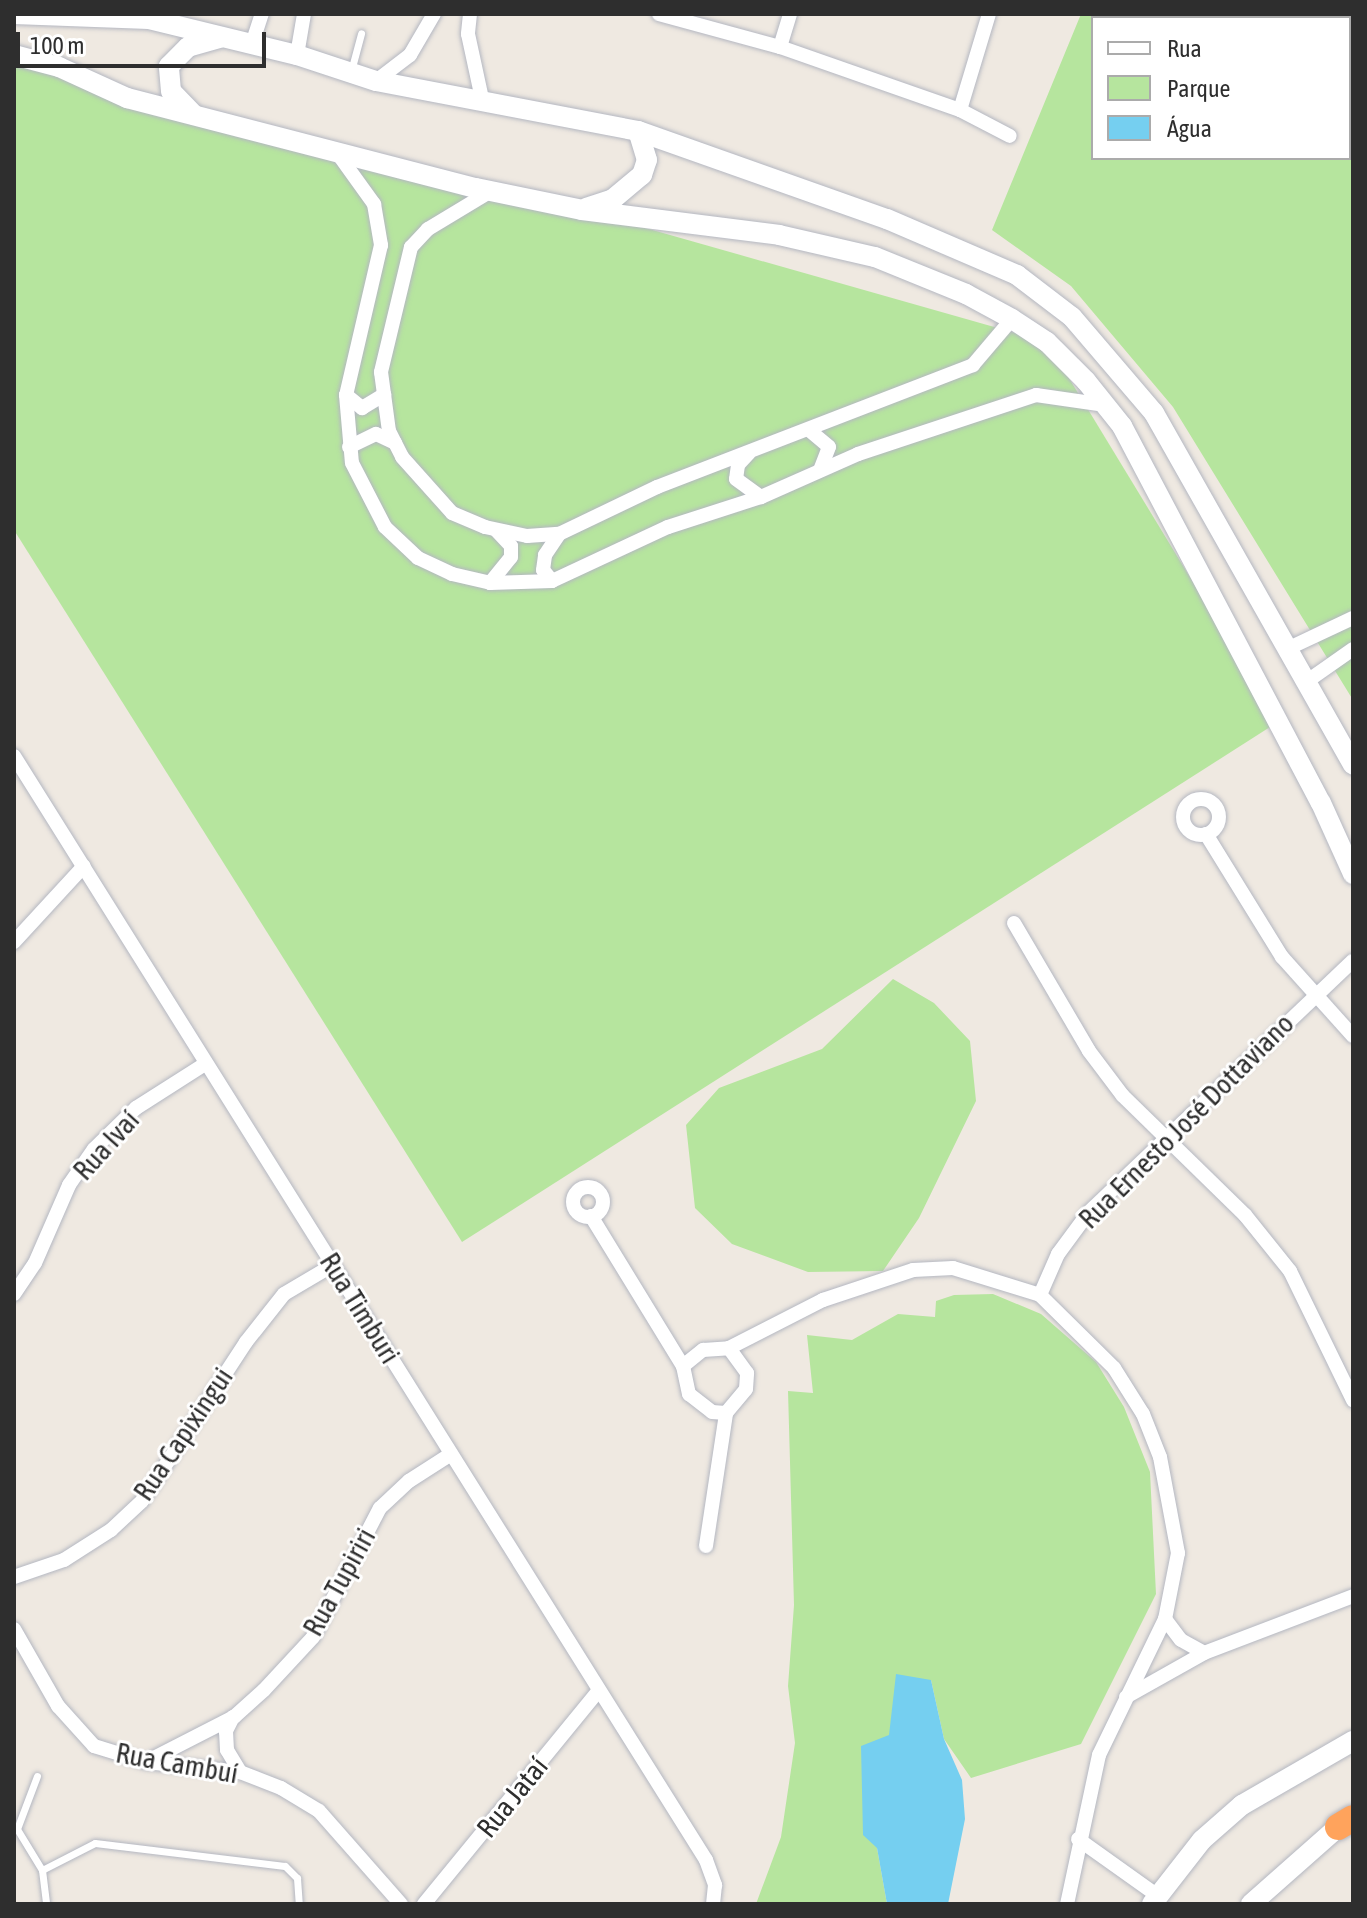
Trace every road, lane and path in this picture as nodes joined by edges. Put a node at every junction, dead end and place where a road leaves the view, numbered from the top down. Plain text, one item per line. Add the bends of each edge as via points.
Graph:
1 (14, 14) edge
2 (262, 14) edge
3 (304, 14) edge
4 (434, 14) edge
5 (470, 14) edge
6 (659, 14) edge
7 (790, 14) edge
8 (989, 14) edge
9 (361, 33) dead end
10 (224, 37) junction
11 (252, 44) junction
12 (780, 47) junction
13 (14, 55) edge
14 (297, 55) junction
15 (350, 73) junction
16 (376, 81) junction
17 (482, 99) junction
18 (960, 110) junction
19 (198, 118) junction
20 (638, 131) junction
21 (1010, 136) dead end
22 (338, 154) junction
23 (491, 191) junction
24 (582, 210) junction
25 (1012, 319) junction
26 (346, 395) junction
27 (384, 395) junction
28 (1106, 406) junction
29 (809, 430) junction
30 (395, 443) junction
31 (349, 447) junction
32 (749, 452) junction
33 (820, 471) junction
34 (761, 497) junction
35 (496, 530) junction
36 (559, 534) junction
37 (552, 581) junction
38 (490, 583) junction
39 (1353, 618) edge
40 (1287, 649) junction
41 (1353, 649) edge
42 (1306, 682) junction
43 (14, 756) edge
44 (1353, 765) edge
45 (1206, 834) dead end
46 (84, 866) junction
47 (1353, 874) edge
48 (1014, 923) dead end
49 (14, 942) edge
50 (1353, 961) edge
51 (1314, 995) junction
52 (1353, 1036) edge
53 (205, 1064) junction
54 (1164, 1137) junction
55 (591, 1216) dead end
56 (333, 1265) junction
57 (14, 1294) edge
58 (1040, 1295) junction
59 (729, 1348) junction
60 (683, 1366) junction
61 (1353, 1400) edge
62 (726, 1413) junction
63 (451, 1454) junction
64 (706, 1546) dead end
65 (14, 1577) edge
66 (1353, 1596) edge
67 (1165, 1619) junction
68 (14, 1629) edge
69 (1204, 1653) junction
70 (599, 1690) junction
71 (1126, 1698) junction
72 (234, 1717) junction
73 (1353, 1741) edge
74 (146, 1762) junction
75 (240, 1772) junction
76 (37, 1776) dead end
77 (1348, 1819) edge
78 (16, 1827) edge
79 (1078, 1839) junction
80 (42, 1870) junction
81 (1155, 1900) edge
82 (46, 1904) edge
83 (299, 1904) edge
84 (401, 1904) edge
85 (424, 1904) edge
86 (713, 1904) edge
87 (1067, 1904) edge
88 (1251, 1904) edge

1 - 10 main road via 149,19
2 - 11 street
3 - 14 street
4 - 16 street via 410,55
5 - 17 street via 468,34
6 - 12 street
7 - 12 street
8 - 18 street
9 - 15 lane
10 - 11 main road
10 - 19 main road via 188,47 169,66 168,81 176,100
11 - 14 main road
12 - 18 street
13 - 19 main road
14 - 15 main road
15 - 16 main road
16 - 17 main road
17 - 20 main road
18 - 21 street
19 - 22 main road
20 - 24 main road via 647,160 642,175 613,199
20 - 40 main road via 956,247 1017,275 1072,317 1154,413
22 - 23 main road
22 - 26 street via 374,204 381,245
23 - 24 main road
23 - 27 street via 428,229 411,247 386,345
24 - 25 main road via 779,235 845,250 966,294
25 - 28 main road via 1047,342
25 - 29 street via 973,365
26 - 27 street via 362,408
26 - 31 street
27 - 30 street
28 - 33 street via 1036,395
28 - 47 main road via 1122,426 1307,776
29 - 32 street
29 - 33 street via 829,447
30 - 31 street via 376,434
30 - 35 street via 452,513
31 - 38 street via 385,527 418,558
32 - 34 street via 738,465 736,479
32 - 36 street via 657,487
33 - 34 street
34 - 37 street via 668,527
35 - 36 street via 527,536
35 - 38 street via 511,546 511,557
36 - 37 street via 545,555 543,570
37 - 38 street
39 - 40 street
40 - 42 main road
41 - 42 street
42 - 44 main road
43 - 46 street, Rua Timburi
45 - 51 street via 1282,957
46 - 49 street
46 - 53 street, Rua Timburi
48 - 54 street via 1089,1051
50 - 51 street, Rua Ernesto José Dottaviano
51 - 52 street
51 - 54 street, Rua Ernesto José Dottaviano
53 - 56 street, Rua Timburi
53 - 57 street, Rua Ivaí via 136,1108 94,1149 69,1185 35,1263
54 - 58 street, Rua Ernesto José Dottaviano via 1089,1212 1058,1254
54 - 61 street via 1245,1215 1290,1271
55 - 60 street
56 - 63 street, Rua Timburi
56 - 65 street, Rua Capixingui via 284,1294 208,1393 169,1465 142,1501 111,1530 64,1560
58 - 59 street via 953,1268 913,1270 823,1300
58 - 67 street via 1114,1368 1143,1414 1160,1457 1178,1553
59 - 60 street via 703,1350
59 - 62 street via 747,1373 746,1389
60 - 62 street via 689,1394 699,1405
62 - 64 street
63 - 70 street, Rua Timburi
63 - 72 street, Rua Tupiriri via 380,1508 313,1637
66 - 69 street
67 - 69 street via 1181,1640
67 - 71 street
68 - 74 street, Rua Cambuí via 58,1706 94,1746
69 - 71 street
70 - 85 street, Rua Jataí
70 - 86 street, Rua Timburi via 706,1860 715,1885
71 - 79 street via 1099,1755
72 - 74 street, Rua Tupiriri
72 - 75 street via 226,1731 227,1750
73 - 81 main road via 1242,1805 1202,1840
74 - 75 street, Rua Cambuí
75 - 84 street, Rua Cambuí via 319,1811
76 - 78 lane
77 - 88 main road
78 - 80 lane
79 - 81 street
79 - 87 street
80 - 82 lane
80 - 83 lane via 95,1843 285,1866 297,1878

